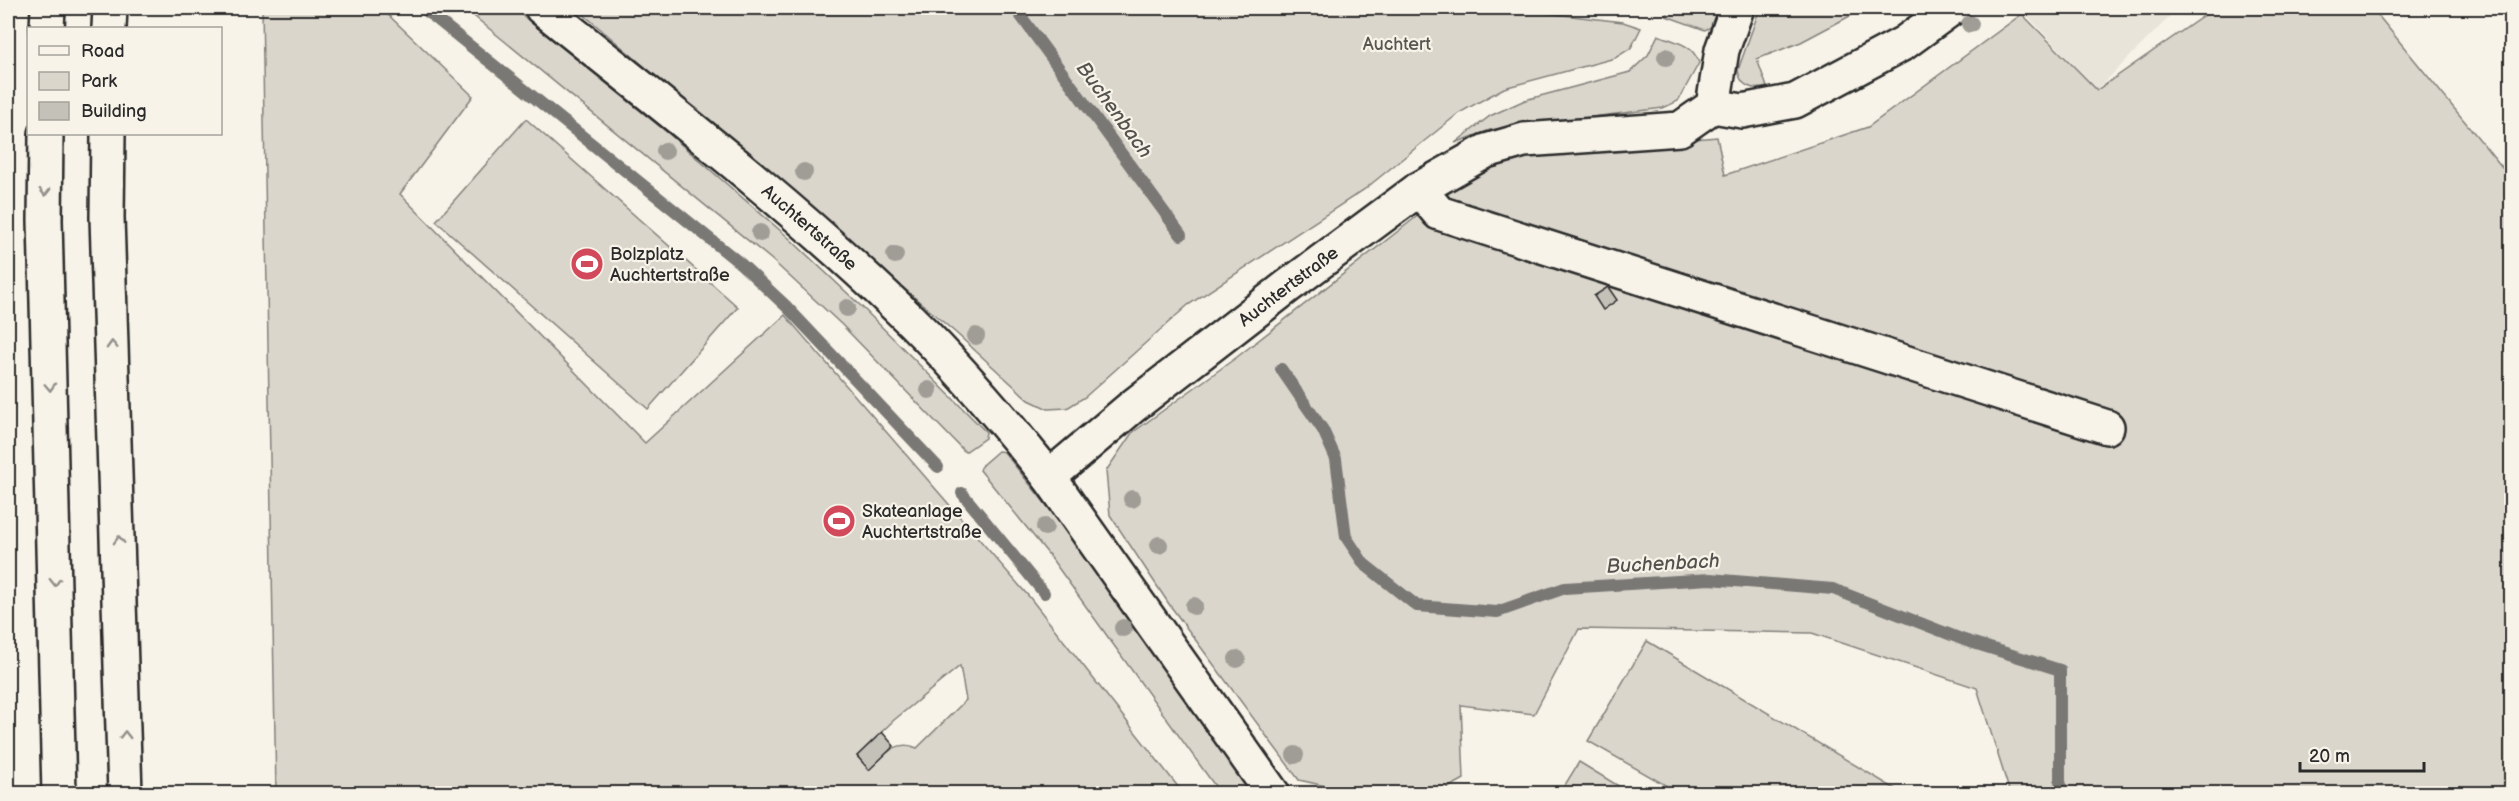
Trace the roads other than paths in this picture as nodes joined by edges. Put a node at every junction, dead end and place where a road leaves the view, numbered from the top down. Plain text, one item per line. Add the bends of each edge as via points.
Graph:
1 (48, 8) edge
2 (110, 8) edge
3 (542, 8) edge
4 (1737, 8) edge
5 (1952, 8) edge
6 (47, 27) edge
7 (110, 27) edge
8 (1713, 106) junction
9 (46, 135) edge
10 (108, 135) edge
11 (1419, 189) junction
12 (2107, 427) dead end
13 (1048, 477) junction
14 (59, 794) edge
15 (125, 794) edge
16 (1273, 794) edge

1 - 6 main road
2 - 7 main road
3 - 13 main road, Auchtertstraße via 774,197 898,308 1011,429
4 - 8 main road via 1722,50
5 - 8 main road via 1904,43 1795,101 1742,111
8 - 11 main road, Auchtertstraße via 1680,129 1524,140 1486,151
9 -> 14 main road
15 -> 10 main road via 107,217
11 - 12 main road via 1439,213
11 - 13 main road, Auchtertstraße via 1133,406
13 - 16 main road, Auchtertstraße

